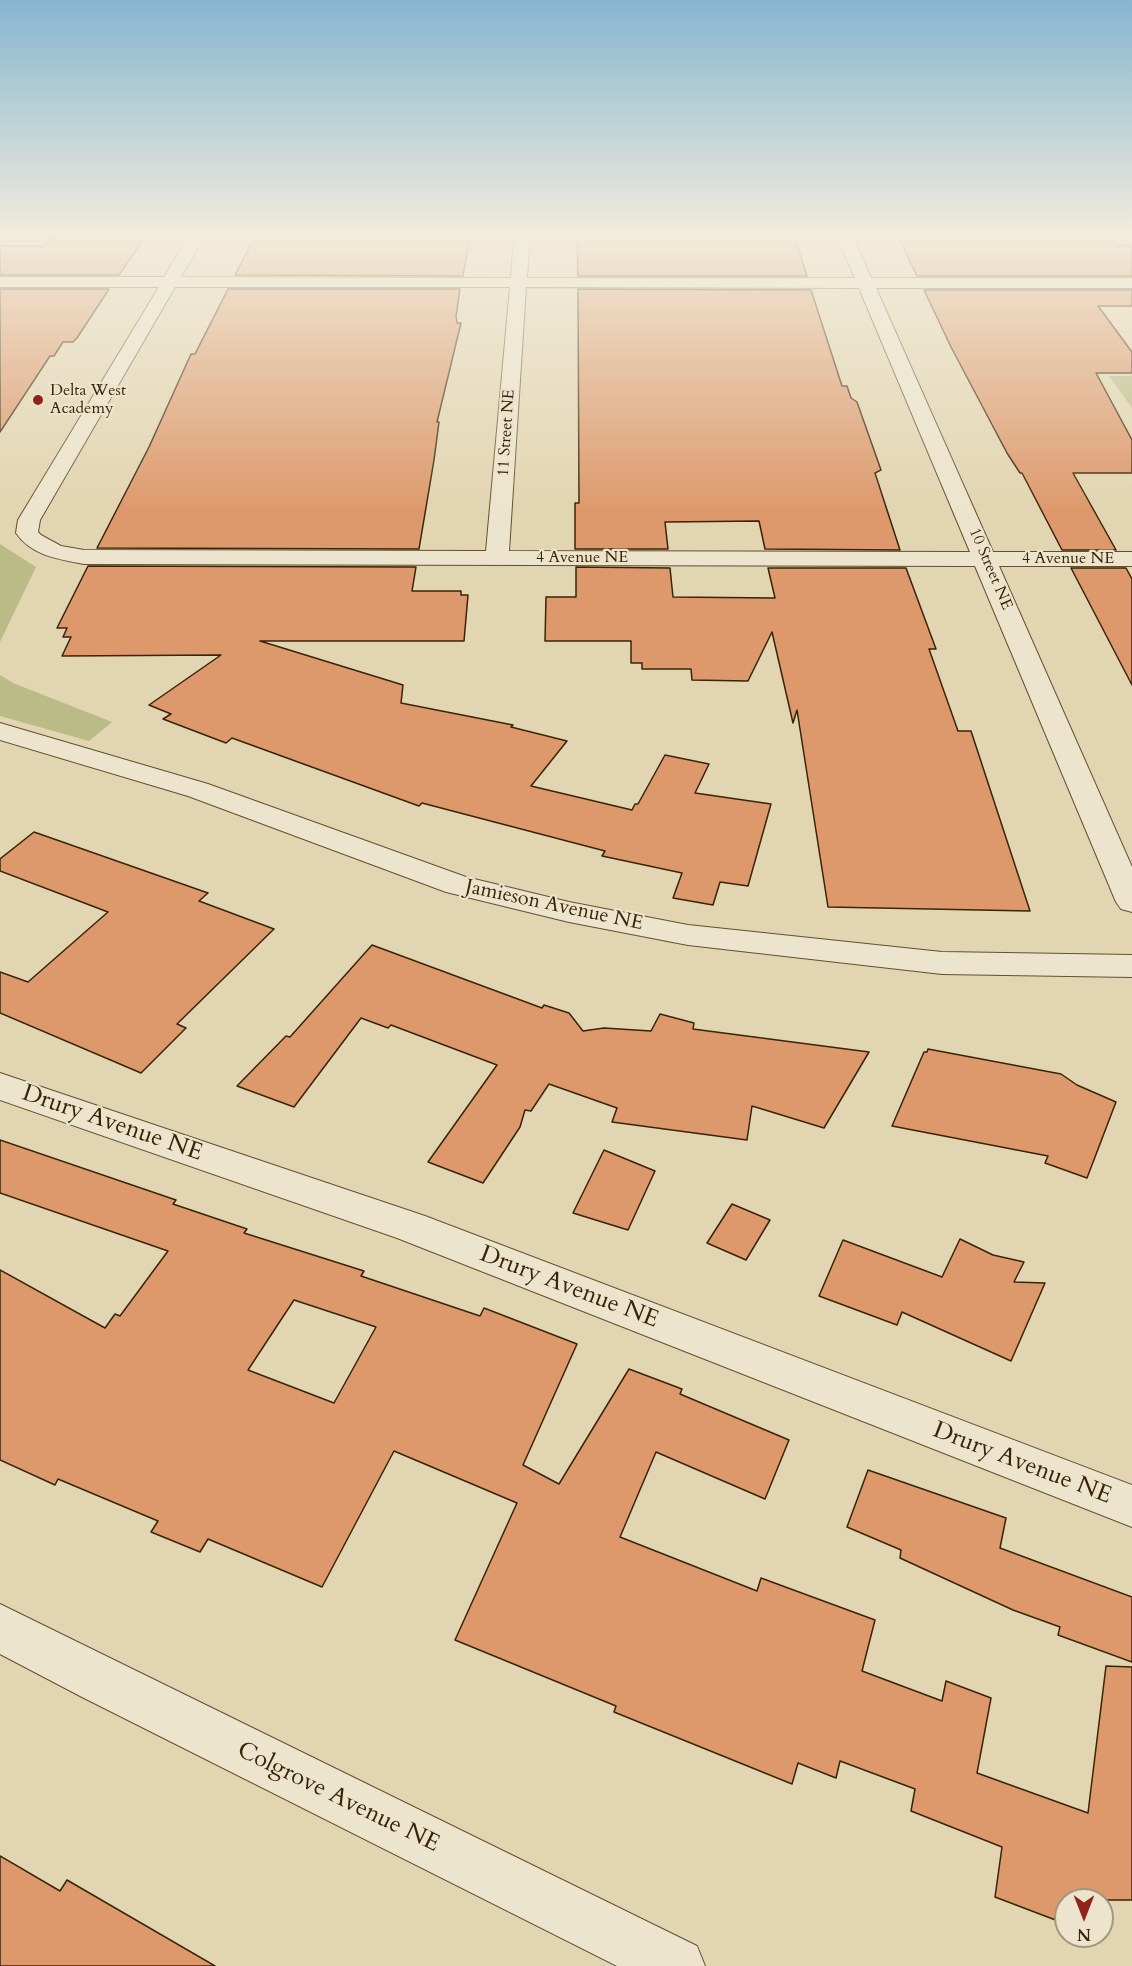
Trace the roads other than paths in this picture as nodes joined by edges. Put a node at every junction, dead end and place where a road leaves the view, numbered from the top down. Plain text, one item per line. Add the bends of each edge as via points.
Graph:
1 (144, 328) edge
2 (515, 328) edge
3 (885, 328) edge
4 (497, 557) junction
5 (986, 559) junction
6 (1132, 559) edge
7 (0, 730) edge
8 (1132, 902) edge
9 (1132, 966) edge
10 (0, 1086) edge
11 (1132, 1506) edge
12 (0, 1628) edge
13 (677, 1966) edge

1 - 4 street, 4 Avenue NE via 29,520 27,534 44,549 84,557
2 - 4 street, 11 Street NE
3 - 5 street, 10 Street NE
4 - 5 street, 4 Avenue NE
5 - 6 street, 4 Avenue NE
5 - 8 street, 10 Street NE
7 - 9 street, Jamieson Avenue NE via 198,789 457,885 569,912 688,935 942,963
10 - 11 street, Drury Avenue NE via 411,1227
12 - 13 street, Colgrove Avenue NE

